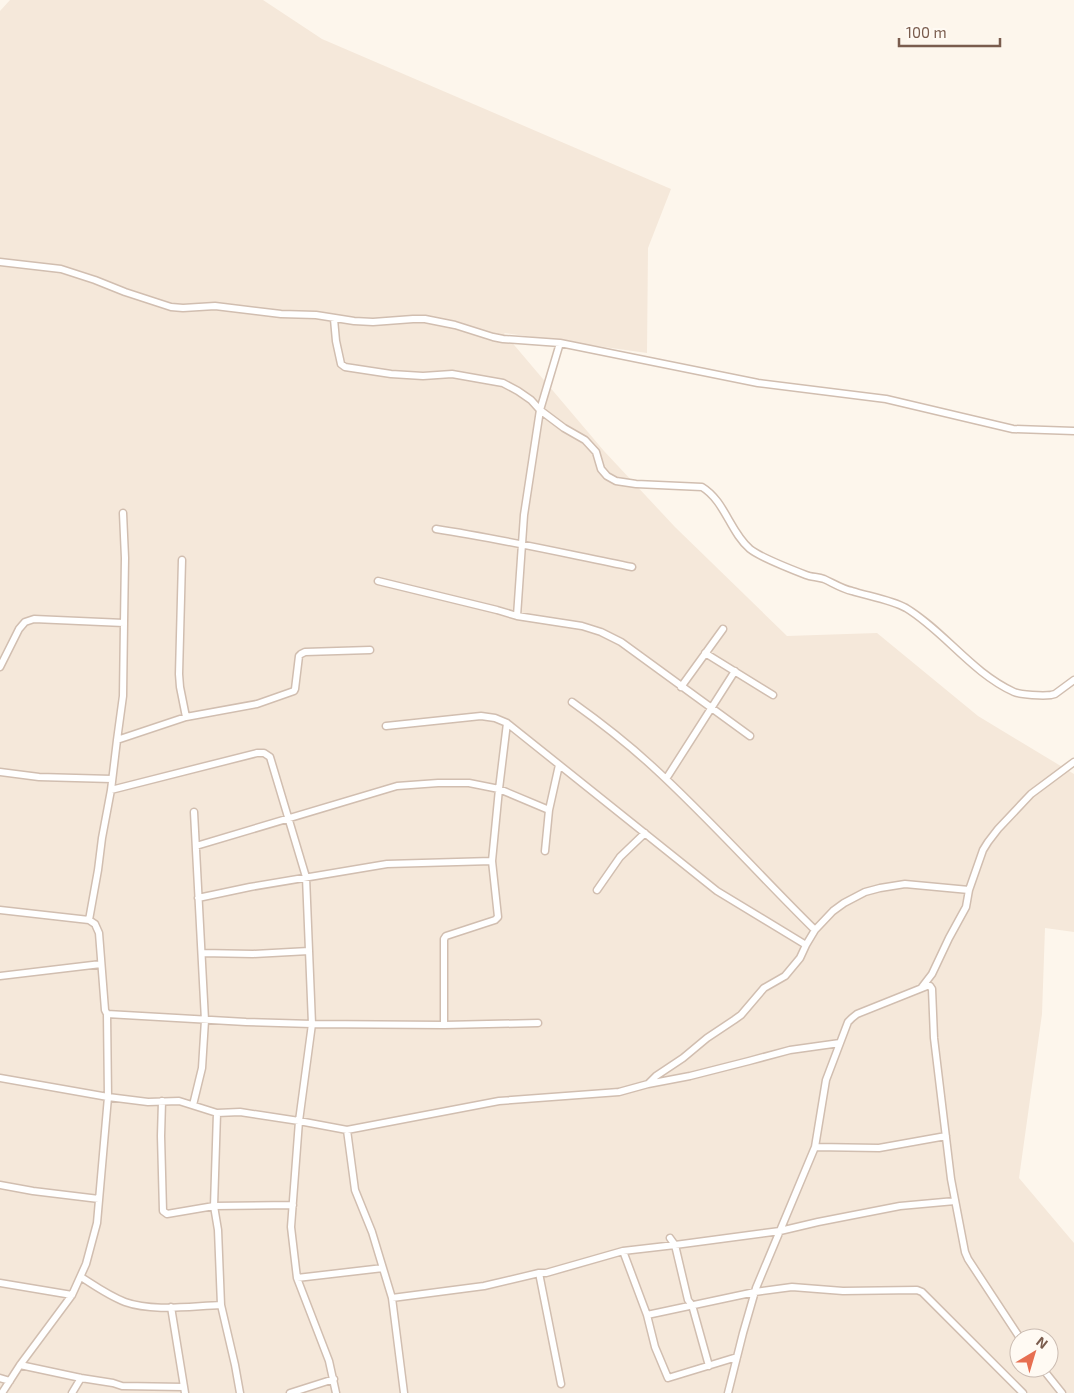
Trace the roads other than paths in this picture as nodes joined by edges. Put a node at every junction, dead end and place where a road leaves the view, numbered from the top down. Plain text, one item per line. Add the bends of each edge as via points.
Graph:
1 (0, 262) edge
2 (334, 319) junction
3 (560, 343) junction
4 (540, 410) junction
5 (1074, 431) edge
6 (123, 513) dead end
7 (436, 529) dead end
8 (522, 545) junction
9 (182, 560) dead end
10 (632, 567) dead end
11 (378, 581) dead end
12 (516, 616) junction
13 (124, 623) junction
14 (723, 629) dead end
15 (370, 650) dead end
16 (705, 653) junction
17 (0, 667) edge
18 (735, 671) junction
19 (1074, 680) edge
20 (681, 687) junction
21 (773, 695) dead end
22 (572, 702) dead end
23 (711, 709) junction
24 (186, 717) junction
25 (507, 724) junction
26 (386, 726) dead end
27 (750, 736) dead end
28 (117, 740) junction
29 (1074, 762) edge
30 (559, 765) junction
31 (0, 772) edge
32 (112, 779) junction
33 (666, 779) junction
34 (499, 789) junction
35 (111, 790) junction
36 (549, 810) junction
37 (194, 812) dead end
38 (288, 819) junction
39 (645, 833) junction
40 (196, 846) junction
41 (545, 851) dead end
42 (492, 861) junction
43 (306, 877) junction
44 (597, 890) dead end
45 (969, 890) junction
46 (198, 898) junction
47 (0, 910) edge
48 (90, 920) junction
49 (815, 930) junction
50 (806, 945) junction
51 (308, 951) junction
52 (202, 953) junction
53 (101, 964) junction
54 (0, 976) edge
55 (919, 989) junction
56 (107, 1014) junction
57 (206, 1020) junction
58 (538, 1023) dead end
59 (312, 1024) junction
60 (444, 1025) junction
61 (840, 1043) junction
62 (0, 1078) edge
63 (648, 1084) junction
64 (108, 1097) junction
65 (162, 1101) junction
66 (193, 1105) junction
67 (217, 1113) junction
68 (299, 1121) junction
69 (348, 1130) junction
70 (946, 1136) junction
71 (815, 1147) junction
72 (0, 1185) edge
73 (99, 1198) junction
74 (955, 1200) junction
75 (293, 1205) junction
76 (214, 1206) junction
77 (780, 1231) junction
78 (670, 1238) dead end
79 (675, 1245) junction
80 (622, 1251) junction
81 (383, 1268) junction
82 (539, 1273) junction
83 (81, 1277) junction
84 (297, 1278) junction
85 (0, 1283) edge
86 (755, 1292) junction
87 (72, 1295) junction
88 (392, 1298) junction
89 (221, 1305) junction
90 (692, 1305) junction
91 (171, 1307) junction
92 (647, 1315) junction
93 (1013, 1328) edge
94 (737, 1356) junction
95 (20, 1365) junction
96 (709, 1366) junction
97 (0, 1378) edge
98 (81, 1378) junction
99 (1050, 1378) edge
100 (334, 1379) junction
101 (10, 1381) junction
102 (561, 1384) dead end
103 (184, 1390) edge
104 (2, 1393) edge
105 (72, 1393) edge
106 (240, 1393) edge
107 (290, 1393) edge
108 (336, 1393) edge
109 (404, 1393) edge
110 (728, 1393) edge
111 (1023, 1393) edge
112 (1062, 1393) edge

1 - 2 street via 61,269 171,307 230,307
2 - 3 street via 368,322 425,320 493,337
2 - 4 street via 336,342 345,368 423,376 452,374 502,383 531,400
3 - 4 street
3 - 5 street via 758,383 886,399 1012,429
4 - 8 street
4 - 19 street via 591,445 607,476 636,484 702,487 716,498 751,550 807,575 905,608 984,674 1015,693 1051,695
6 - 13 street
7 - 8 street
8 - 10 street
8 - 12 street
9 - 24 street via 179,674
11 - 12 street
12 - 20 street via 601,632 620,642
13 - 17 street via 34,619 24,622
13 - 28 street via 123,696
14 - 16 street
15 - 24 street via 305,652 299,656 294,691 256,704
16 - 18 street
16 - 20 street
18 - 21 street
18 - 23 street
20 - 23 street
22 - 33 street
23 - 27 street
23 - 33 street
24 - 28 street
25 - 26 street via 481,716
25 - 30 street
25 - 34 street
28 - 32 street
29 - 45 street via 1031,794 998,829 983,850
30 - 36 street
30 - 39 street
31 - 32 street via 39,777
32 - 35 street
33 - 49 street
34 - 36 street
34 - 38 street via 469,783 397,786
34 - 42 street
35 - 38 street via 264,753 270,757
35 - 48 street
36 - 41 street
37 - 40 street
38 - 40 street
38 - 43 street
39 - 44 street via 620,857
39 - 50 street via 717,890
40 - 46 street
42 - 43 street via 387,864
42 - 60 street via 498,917 449,934 444,939
43 - 46 street
43 - 51 street
45 - 49 street via 905,884 880,888 844,903
45 - 55 street via 959,921 932,974
46 - 52 street
47 - 48 street
48 - 53 street via 99,933
49 - 50 street
50 - 63 street via 785,976 764,988 741,1015
51 - 52 street
51 - 59 street
52 - 57 street
53 - 54 street
53 - 56 street
55 - 61 street via 857,1014 848,1022
55 - 70 street via 927,986 932,989 934,1038
56 - 57 street
56 - 64 street
57 - 59 street
57 - 66 street via 202,1068
58 - 60 street
59 - 60 street
59 - 68 street
61 - 63 street via 790,1050
61 - 71 street via 826,1080
62 - 64 street
63 - 69 street via 619,1092 499,1101
64 - 65 street
64 - 73 street
65 - 66 street
65 - 76 street via 163,1211 167,1214
66 - 67 street
67 - 68 street via 240,1112
67 - 76 street
68 - 69 street
68 - 75 street
69 - 81 street via 355,1190
70 - 71 street via 879,1148
70 - 74 street
71 - 77 street
72 - 73 street
73 - 83 street via 97,1223
74 - 77 street via 900,1206
74 - 93 street via 968,1259
75 - 76 street
75 - 84 street via 291,1227
76 - 89 street
77 - 79 street
77 - 86 street
78 - 79 street
79 - 80 street
79 - 90 street
80 - 82 street
80 - 92 street
81 - 84 street
81 - 88 street
82 - 88 street via 484,1286
82 - 102 street
83 - 87 street
83 - 91 street via 126,1303
84 - 100 street
85 - 87 street
86 - 90 street
86 - 94 street
86 - 111 street via 792,1287 843,1291 917,1290
87 - 95 street
88 - 109 street
89 - 91 street
89 - 106 street
90 - 92 street
90 - 96 street
91 - 103 street
92 - 96 street via 668,1378
94 - 96 street
94 - 110 street
95 - 98 street
95 - 101 street
97 - 101 street
98 - 103 street via 122,1386
98 - 105 street
99 - 112 street
100 - 107 street
100 - 108 street
101 - 104 street

